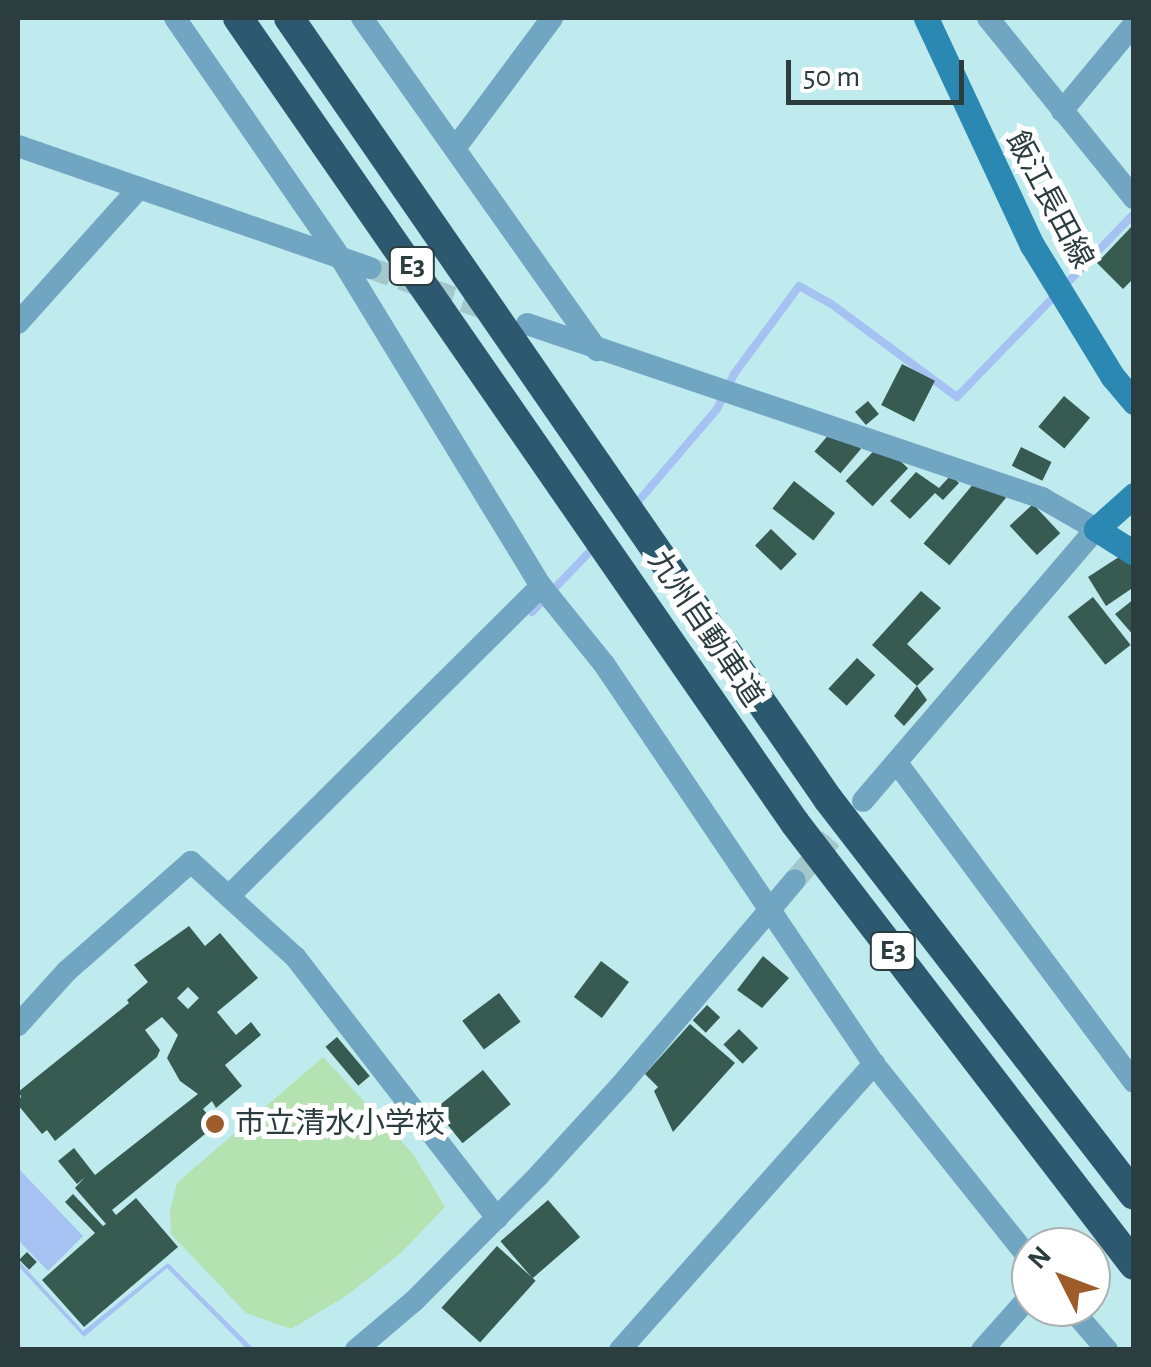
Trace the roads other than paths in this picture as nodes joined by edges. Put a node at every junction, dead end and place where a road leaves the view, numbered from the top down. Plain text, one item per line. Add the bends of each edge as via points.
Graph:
1 (174, 18) edge
2 (238, 18) edge
3 (289, 18) edge
4 (362, 18) edge
5 (552, 18) edge
6 (926, 18) edge
7 (988, 18) edge
8 (1134, 24) edge
9 (1062, 111) junction
10 (18, 146) edge
11 (456, 147) junction
12 (139, 188) junction
13 (1134, 198) edge
14 (340, 257) junction
15 (370, 268) tunnel mouth
16 (18, 323) edge
17 (527, 324) dead end
18 (597, 350) junction
19 (1134, 402) edge
20 (1134, 495) edge
21 (1096, 529) junction
22 (1134, 553) edge
23 (541, 586) junction
24 (897, 763) junction
25 (863, 801) tunnel mouth
26 (795, 880) tunnel mouth
27 (229, 896) junction
28 (770, 908) junction
29 (18, 1025) edge
30 (874, 1064) junction
31 (1134, 1082) edge
32 (1134, 1195) edge
33 (497, 1218) junction
34 (1011, 1235) edge
35 (1134, 1265) edge
36 (1011, 1317) edge
37 (1088, 1327) edge
38 (356, 1350) edge
39 (620, 1350) edge
40 (982, 1350) edge
41 (1108, 1350) edge

1 - 14 street
2 - 35 highway, 九州自動車道 / E3 via 795,823
3 - 32 highway, 九州自動車道 / E3 via 828,799
4 - 11 street
5 - 11 street
6 - 19 main road, 飯江長田線 via 1032,245
7 - 9 street
8 - 9 street
9 - 13 street
10 - 12 street
11 - 18 street
12 - 14 street
12 - 16 street
14 - 15 street
14 - 23 street
17 - 18 street
18 - 21 street via 1042,498
20 - 21 main road
21 - 22 main road
21 - 24 street
23 - 27 street
23 - 28 street via 604,664
24 - 25 street
24 - 31 street
26 - 28 street
27 - 29 street via 192,862 67,972
27 - 33 street via 296,958
28 - 30 street
28 - 33 street via 622,1084
30 - 34 street
30 - 39 street
33 - 38 street
36 - 40 street
37 - 41 street

